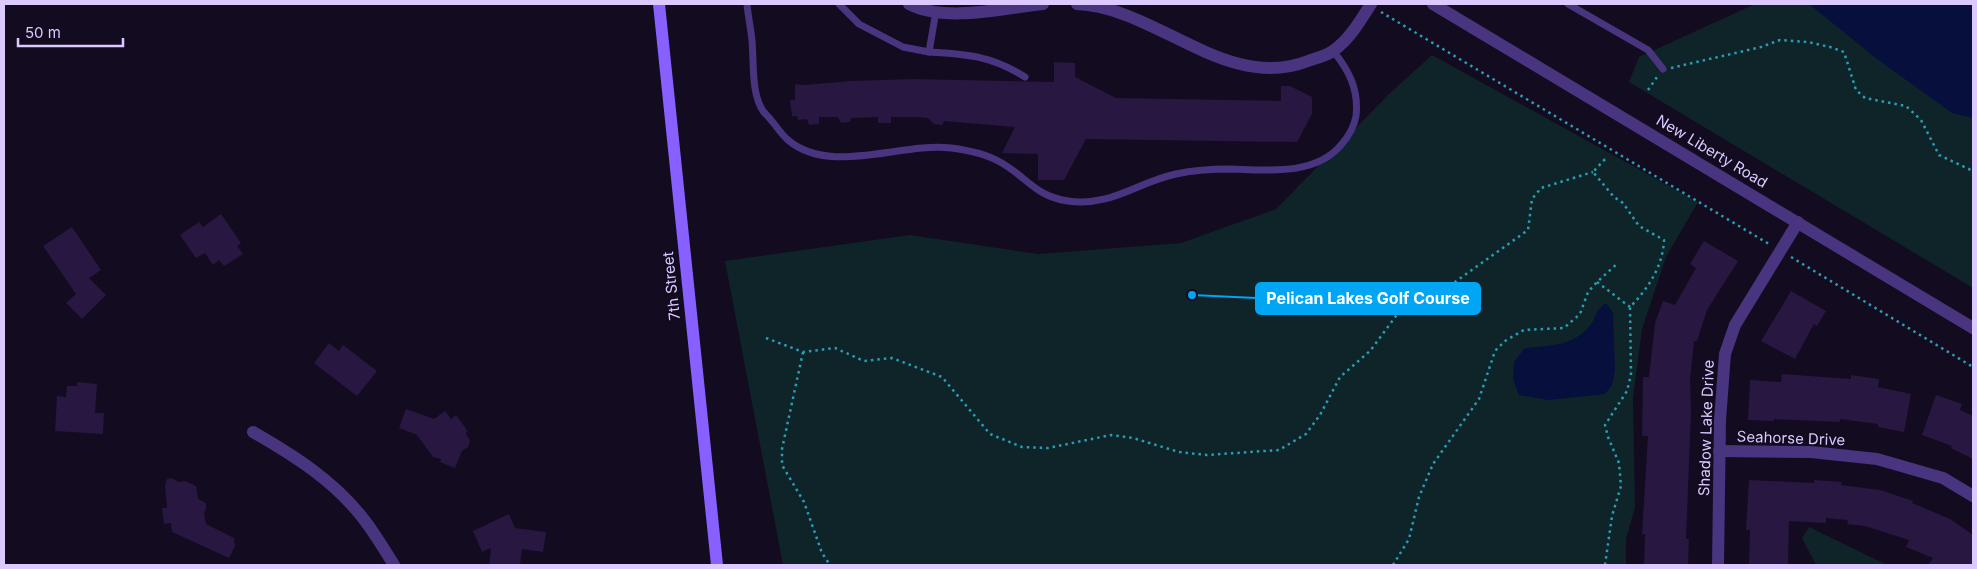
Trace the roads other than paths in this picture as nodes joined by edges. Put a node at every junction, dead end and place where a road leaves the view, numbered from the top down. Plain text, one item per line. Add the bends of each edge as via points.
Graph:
1 (659, 4) edge
2 (747, 4) edge
3 (839, 4) edge
4 (909, 4) edge
5 (1043, 4) edge
6 (1078, 4) edge
7 (1433, 4) edge
8 (1568, 4) edge
9 (1370, 5) edge
10 (936, 11) junction
11 (1333, 51) junction
12 (929, 52) junction
13 (1663, 69) road end
14 (1025, 76) dead end
15 (1798, 222) junction
16 (1973, 328) edge
17 (253, 432) dead end
18 (1719, 451) junction
19 (1973, 496) edge
20 (394, 565) edge
21 (717, 565) edge
22 (1718, 565) edge

1 - 21 street, 7th Street
2 - 11 lane via 759,102 780,132 799,147 813,154 838,156 922,148 963,150 999,161 1040,192 1072,201 1113,198 1180,173 1212,169 1294,168 1325,159 1347,139 1353,129 1357,108 1353,81
3 - 12 lane via 859,24 903,47
4 - 10 street
5 - 10 street via 953,14
6 - 11 street via 1125,14 1227,60 1262,68 1295,66
7 - 15 street, New Liberty Road
8 - 13 lane via 1648,50
9 - 11 street via 1354,31
10 - 12 lane
12 - 14 lane via 994,60
15 - 16 street, New Liberty Road
15 - 18 street, Shadow Lake Drive via 1735,325 1725,354
17 - 20 street via 292,455 339,492 362,516
18 - 19 street, Seahorse Drive via 1811,452 1876,459 1943,478
18 - 22 street, Shadow Lake Drive

